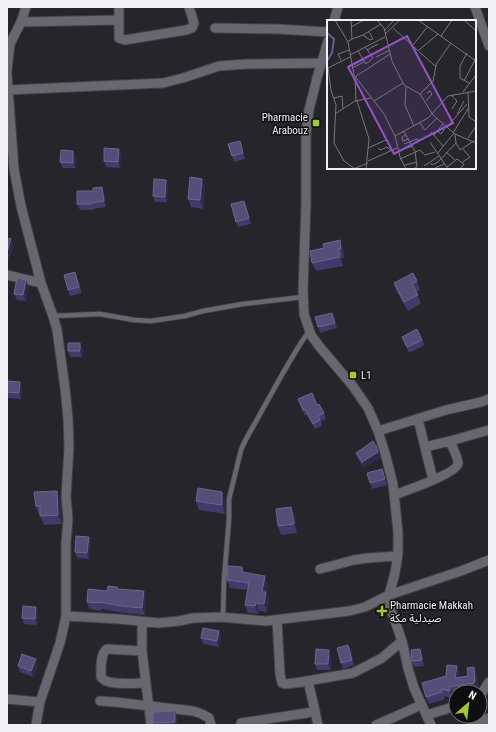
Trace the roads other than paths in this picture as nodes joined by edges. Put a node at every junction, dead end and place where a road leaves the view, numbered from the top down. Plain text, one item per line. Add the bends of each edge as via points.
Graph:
1 (26, 7) edge
2 (119, 7) edge
3 (189, 7) edge
4 (338, 7) edge
5 (475, 7) edge
6 (119, 20) junction
7 (334, 20) edge
8 (21, 22) junction
9 (215, 28) dead end
10 (327, 32) edge
11 (327, 44) edge
12 (489, 46) edge
13 (321, 63) junction
14 (7, 72) edge
15 (8, 96) edge
16 (7, 275) edge
17 (41, 283) junction
18 (303, 298) junction
19 (53, 316) junction
20 (309, 331) junction
21 (489, 399) edge
22 (418, 419) junction
23 (489, 430) edge
24 (378, 431) junction
25 (450, 441) junction
26 (425, 447) junction
27 (433, 480) junction
28 (394, 495) junction
29 (397, 556) junction
30 (489, 560) edge
31 (320, 569) dead end
32 (389, 595) junction
33 (66, 616) junction
34 (223, 617) junction
35 (277, 620) junction
36 (142, 622) junction
37 (402, 641) junction
38 (142, 651) junction
39 (308, 681) junction
40 (146, 683) junction
41 (7, 699) edge
42 (100, 701) dead end
43 (40, 702) junction
44 (420, 702) junction
45 (149, 706) junction
46 (448, 708) edge
47 (315, 711) junction
48 (427, 715) junction
49 (489, 718) edge
50 (241, 723) dead end
51 (36, 725) edge
52 (151, 725) edge
53 (211, 725) edge
54 (318, 725) edge
55 (376, 725) edge
56 (431, 725) edge
57 (472, 725) edge

1 - 8 street
2 - 6 street
3 - 6 street via 194,23 192,28 186,30 125,40 119,38
4 - 7 street
5 - 12 street
6 - 8 street
8 - 14 street via 10,44
9 - 10 street
11 - 13 street
13 - 15 street via 219,66 163,83
13 - 18 street via 309,110 306,134
14 - 15 street
15 - 17 street via 14,169
16 - 17 street
17 - 19 street
18 - 19 lane via 243,304 151,321 100,314
18 - 20 street
19 - 33 street via 68,418
20 - 24 street via 368,408
20 - 34 lane via 288,362 243,443 230,499
21 - 22 street
22 - 24 street
22 - 26 street
23 - 25 street
24 - 28 street via 386,453
25 - 26 street
25 - 27 street via 458,463 457,467
26 - 27 street
27 - 28 street
28 - 29 street via 398,532
29 - 31 street via 354,560
29 - 32 street
30 - 32 street
32 - 35 street via 357,609
32 - 37 street via 390,607
33 - 36 street
33 - 43 street via 60,643
34 - 35 street
34 - 36 street via 159,623
35 - 39 street via 282,683
36 - 38 street
37 - 39 street via 382,658 353,672
37 - 44 street
38 - 40 street
38 - 40 street via 104,650 101,677 110,682
39 - 47 street
40 - 45 street
41 - 43 street
42 - 45 street
43 - 51 street
44 - 48 street
44 - 55 street via 400,715
45 - 52 street
45 - 53 street via 193,711 209,718
46 - 48 street
47 - 50 street
47 - 54 street
48 - 56 street
49 - 57 street

